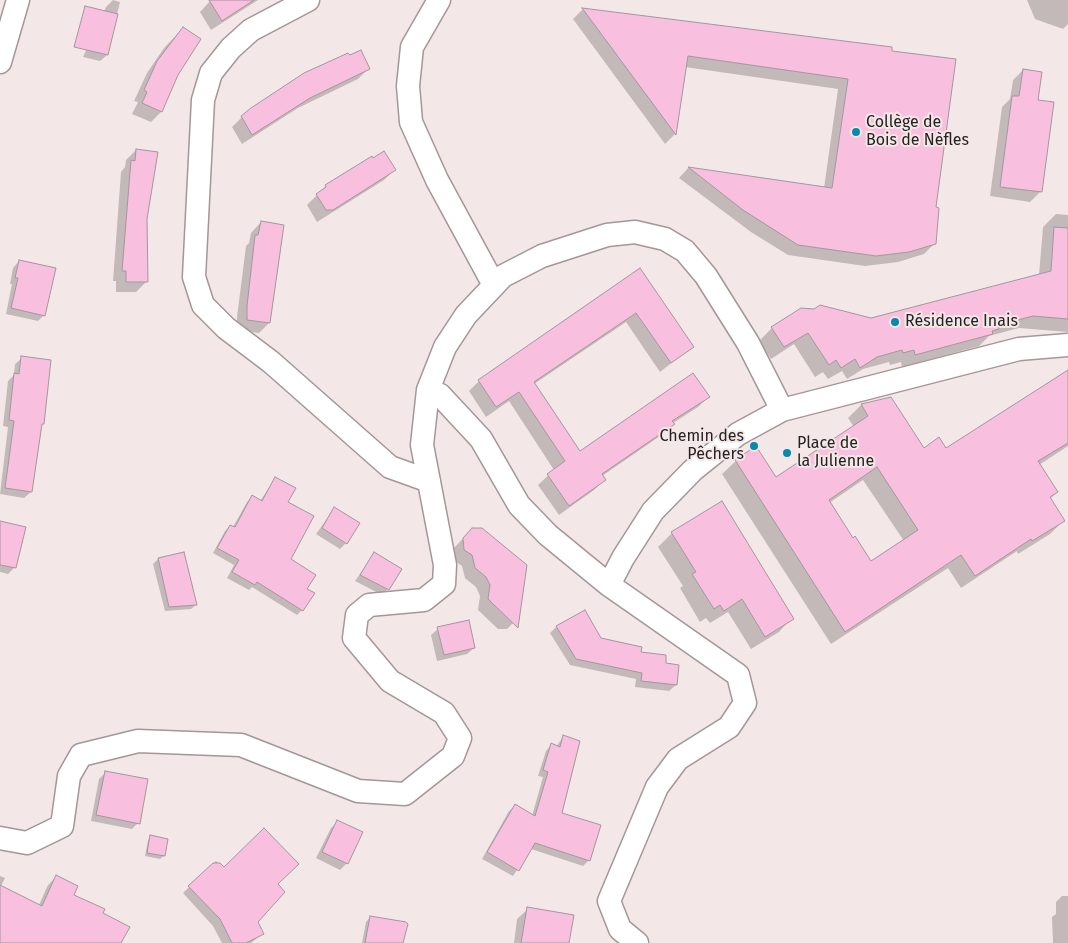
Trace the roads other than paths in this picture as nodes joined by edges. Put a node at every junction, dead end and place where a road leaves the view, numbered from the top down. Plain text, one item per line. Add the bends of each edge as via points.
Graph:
1 (18, 0) edge
2 (308, 0) edge
3 (439, 0) edge
4 (0, 62) edge
5 (494, 285) junction
6 (1068, 345) edge
7 (428, 390) junction
8 (782, 410) junction
9 (429, 481) junction
10 (609, 585) junction
11 (0, 838) edge
12 (637, 943) edge

1 - 4 street
2 - 9 street via 251,30 211,73 203,100 194,277 203,305 226,328 271,362 390,467
3 - 5 street via 412,47 408,86 412,122 437,180
5 - 7 street via 466,315 445,347
5 - 8 street via 503,276 542,256 606,235 635,232 665,239 685,250 706,276 748,343
6 - 8 street via 1019,349
7 - 9 street via 422,445
7 - 10 street via 440,395 481,439 519,505 548,535
8 - 10 street via 738,434 693,470 653,510
9 - 11 street via 445,566 444,584 424,600 370,605 357,615 354,638 390,681 444,713 460,738 453,756 405,794 358,791 241,745 138,741 81,755 69,776 62,826 27,843
10 - 12 street via 738,675 745,703 729,727 678,759 657,786 610,902 620,929

